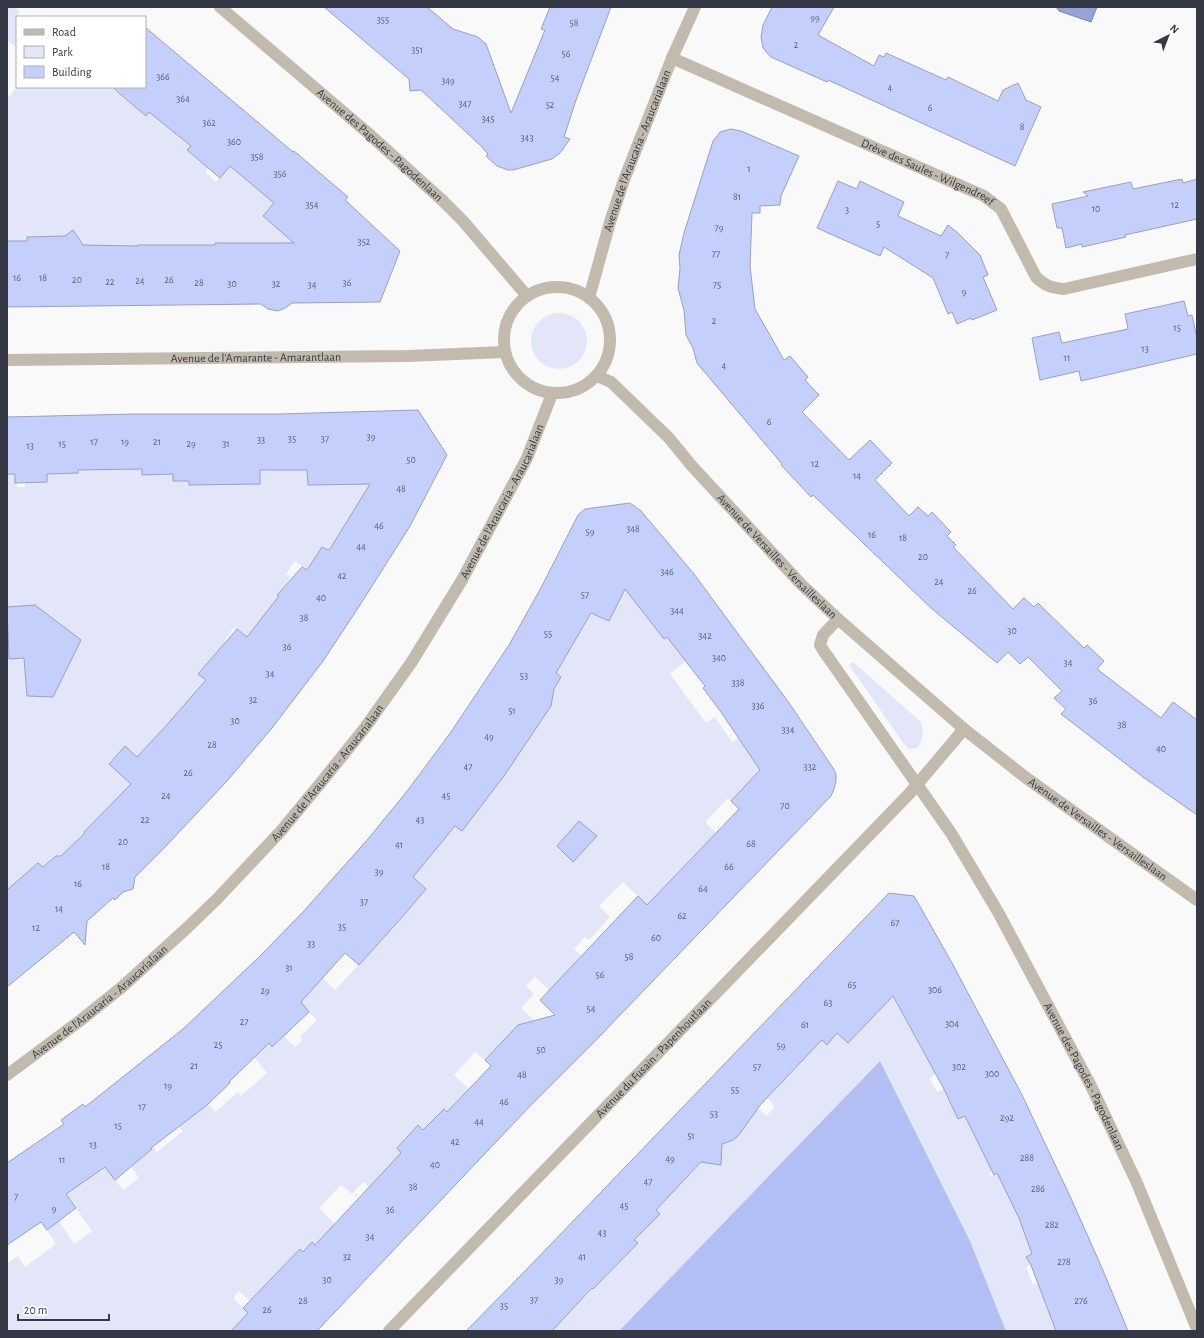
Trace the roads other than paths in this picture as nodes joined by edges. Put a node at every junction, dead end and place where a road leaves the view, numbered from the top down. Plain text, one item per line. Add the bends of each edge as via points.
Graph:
1 (220, 7) edge
2 (694, 7) edge
3 (672, 58) junction
4 (1197, 259) edge
5 (527, 296) junction
6 (589, 298) junction
7 (505, 352) junction
8 (7, 360) edge
9 (597, 376) junction
10 (552, 394) junction
11 (838, 619) junction
12 (964, 729) junction
13 (917, 784) junction
14 (1197, 900) edge
15 (7, 1076) edge
16 (1197, 1329) edge
17 (389, 1331) edge

1 - 5 street, Avenue des Pagodes - Pagodenlaan via 368,133 443,201
2 - 3 street, Avenue de l'Araucaria - Araucarialaan
3 - 4 street, Drève des Saules - Wilgendreef via 984,196 1001,209 1036,278 1053,288 1064,289 1085,285
3 - 6 street, Avenue de l'Araucaria - Araucarialaan via 624,180
5 - 6 street via 552,287 577,291
5 - 7 street via 510,315 504,339
6 - 9 street via 605,317 609,329 609,354
7 - 8 street, Avenue de l'Amarante - Amarantlaan via 407,356
7 - 10 street via 517,375 527,384
9 - 10 street via 577,390
9 - 11 street, Avenue de Versailles - Versailleslaan via 611,382 669,438 784,567
10 - 15 street, Avenue de l'Araucaria - Araucarialaan via 527,458 462,580 411,663 364,729 281,831 217,899 122,987
11 - 12 street, Avenue de Versailles - Versailleslaan
11 - 13 street via 823,636 820,645
12 - 13 street, Avenue du Fusain - Papenhoutlaan
12 - 14 street, Avenue de Versailles - Versailleslaan via 999,758
13 - 16 street, Avenue des Pagodes - Pagodenlaan via 951,833 998,912 1091,1086 1137,1183
13 - 17 street, Avenue du Fusain - Papenhoutlaan

